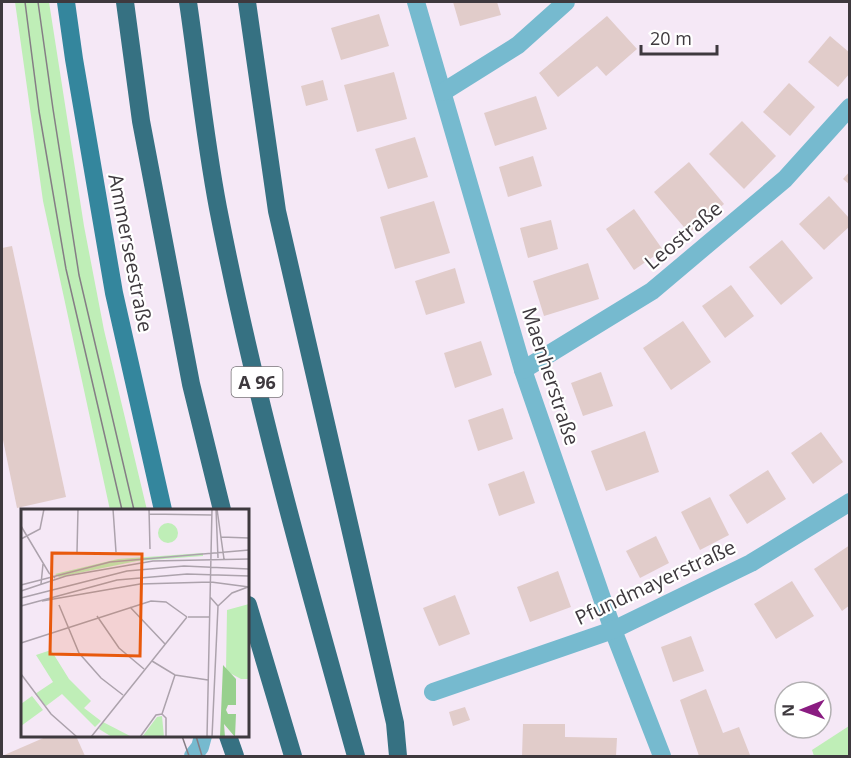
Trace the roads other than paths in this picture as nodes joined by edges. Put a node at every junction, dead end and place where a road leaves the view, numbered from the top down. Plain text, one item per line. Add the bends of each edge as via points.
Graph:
1 (66, 2) edge
2 (125, 2) edge
3 (188, 2) edge
4 (247, 2) edge
5 (417, 2) edge
6 (566, 2) edge
7 (443, 92) junction
8 (849, 107) edge
9 (523, 370) junction
10 (849, 502) edge
11 (163, 509) edge
12 (222, 509) edge
13 (249, 608) edge
14 (613, 630) junction
15 (433, 692) dead end
16 (202, 737) edge
17 (229, 737) edge
18 (193, 756) edge
19 (235, 756) edge
20 (294, 756) edge
21 (356, 756) edge
22 (398, 756) edge
23 (662, 756) edge

1 - 11 main road, Ammerseestraße via 114,293
2 - 12 highway via 141,121 191,384
3 - 21 highway, A 96 via 220,217 301,561
4 - 22 highway via 278,212 395,723
5 - 7 street, Maenherstraße
6 - 7 street via 518,45
7 - 9 street, Maenherstraße
8 - 9 street, Leostraße via 785,179 652,291
9 - 14 street, Maenherstraße
10 - 14 street, Pfundmayerstraße via 751,563
13 - 20 highway
14 - 15 street, Pfundmayerstraße
14 - 23 street, Maenherstraße
16 - 18 street
17 - 19 highway

